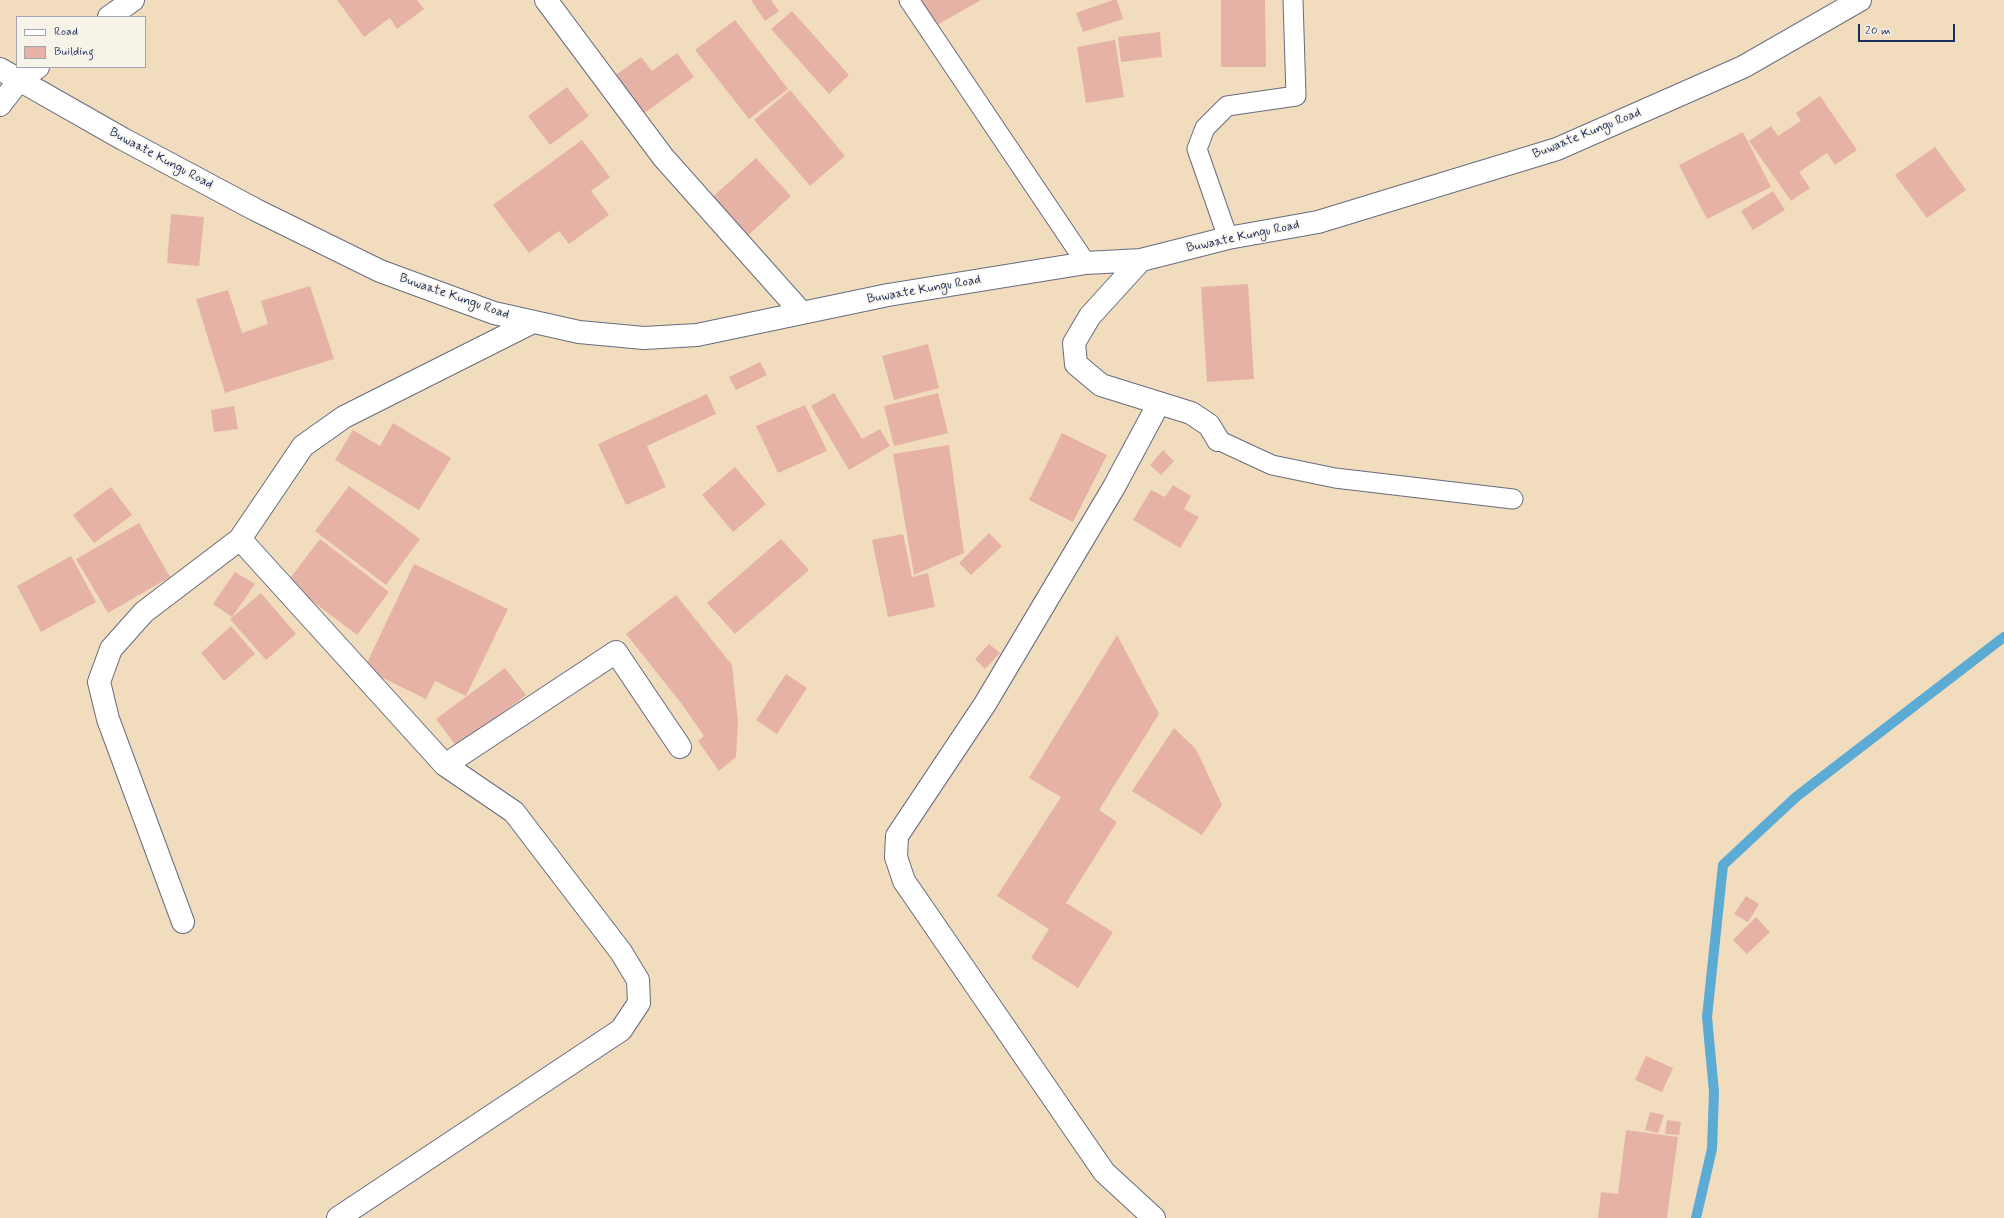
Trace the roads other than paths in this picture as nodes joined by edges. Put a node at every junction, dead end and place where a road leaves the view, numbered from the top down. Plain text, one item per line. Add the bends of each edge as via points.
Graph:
1 (133, 0) edge
2 (546, 0) edge
3 (909, 0) edge
4 (1293, 0) edge
5 (1860, 0) edge
6 (110, 16) edge
7 (36, 68) edge
8 (0, 69) edge
9 (20, 79) junction
10 (0, 105) edge
11 (1228, 238) junction
12 (1141, 260) junction
13 (1086, 263) junction
14 (801, 312) junction
15 (533, 322) junction
16 (1159, 403) junction
17 (1218, 440) joint
18 (1513, 500) dead end
19 (240, 539) junction
20 (680, 747) dead end
21 (445, 765) junction
22 (183, 922) dead end
23 (338, 1218) edge
24 (1154, 1218) edge

1 - 6 street
2 - 14 street via 663,157
3 - 13 lane
4 - 11 lane via 1296,96 1227,106 1206,128 1197,149
5 - 11 street, Buwaate Kungu Road via 1743,67 1557,149 1318,222
7 - 9 street
8 - 9 street, Buwaate Kungu Road
9 - 10 street
9 - 15 street, Buwaate Kungu Road via 130,143 256,210 380,271 494,314
11 - 12 street, Buwaate Kungu Road
12 - 13 street, Buwaate Kungu Road
12 - 16 street via 1090,316 1074,343 1076,364 1101,385
13 - 14 street, Buwaate Kungu Road via 888,295
14 - 15 street, Buwaate Kungu Road via 697,335 644,338 579,332
15 - 19 street via 344,417 303,446
16 - 17 street via 1191,413 1208,425
16 - 24 street via 1114,487 985,704 897,836 896,857 904,881 1104,1172
17 - 18 lane via 1272,466 1335,478
19 - 21 street
19 - 22 street via 144,612 111,649 99,682 108,719
20 - 21 street via 616,652
21 - 23 street via 514,812 621,952 638,980 639,1003 621,1030

